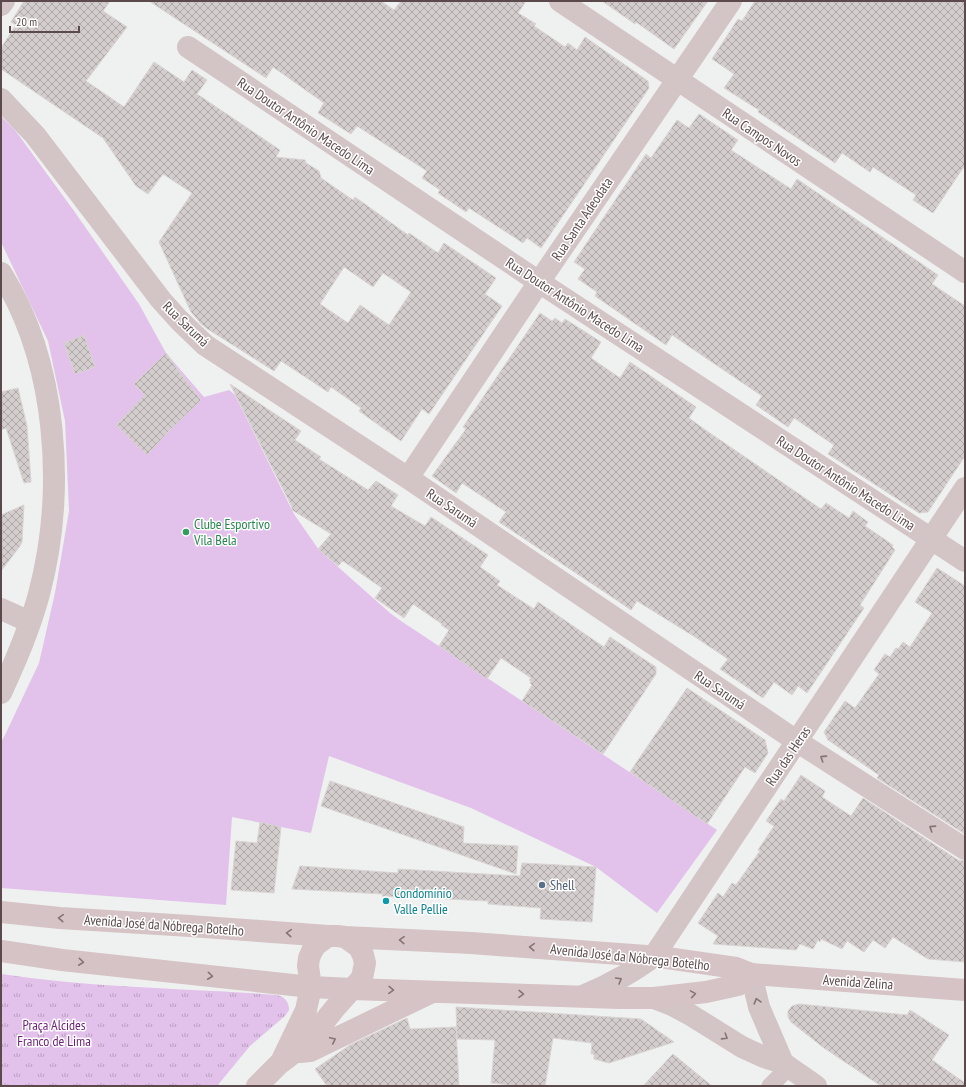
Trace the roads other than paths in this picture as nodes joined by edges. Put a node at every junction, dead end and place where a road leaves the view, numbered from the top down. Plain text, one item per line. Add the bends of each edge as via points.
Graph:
1 (4, 1) edge
2 (560, 1) edge
3 (731, 1) edge
4 (1, 5) edge
5 (188, 47) dead end
6 (677, 80) junction
7 (1, 99) edge
8 (965, 272) edge
9 (1, 273) edge
10 (539, 282) junction
11 (408, 478) junction
12 (965, 488) edge
13 (931, 539) junction
14 (965, 561) edge
15 (1, 609) edge
16 (30, 622) junction
17 (1, 693) edge
18 (798, 742) junction
19 (965, 849) edge
20 (1, 912) edge
21 (336, 937) junction
22 (1, 951) edge
23 (654, 956) junction
24 (751, 974) junction
25 (311, 987) junction
26 (352, 989) junction
27 (965, 990) edge
28 (433, 992) junction
29 (584, 996) junction
30 (654, 998) junction
31 (288, 1058) junction
32 (786, 1065) junction
33 (257, 1086) edge
34 (770, 1086) edge
35 (816, 1086) edge

1 - 4 street
2 - 6 street, Rua Campos Novos
3 - 6 street, Rua Santa Adeodata
5 - 10 street, Rua Doutor Antônio Macedo Lima
6 - 8 street, Rua Campos Novos
6 - 10 street, Rua Santa Adeodata
7 - 11 street, Rua Sarumá via 35,135 179,320 205,344
9 - 16 street via 26,322 45,380 52,438 54,483 50,537 40,593
10 - 11 street, Rua Santa Adeodata
10 - 13 street, Rua Doutor Antônio Macedo Lima
11 - 18 street, Rua Sarumá
12 - 13 street, Rua das Heras
13 - 14 street, Rua Doutor Antônio Macedo Lima
13 - 18 street, Rua das Heras
15 - 16 street
16 - 17 street
19 -> 18 street, Rua Sarumá
18 - 23 street, Rua das Heras
21 -> 20 main road, Avenida José da Nóbrega Botelho
23 -> 21 main road, Avenida José da Nóbrega Botelho via 471,943
21 - 25 main road via 316,945 312,951 308,966
21 - 26 main road via 359,947 363,955 365,963 362,978
22 -> 25 main road
23 - 24 main road, Avenida José da Nóbrega Botelho via 736,968
29 -> 23 street, Rua das Heras via 635,971
24 - 27 main road, Avenida Zelina
30 -> 24 main road, Avenida José da Nóbrega Botelho via 738,985
32 -> 24 street via 759,1007
25 - 26 main road
25 - 31 main road via 306,1010
26 -> 28 main road, Avenida José da Nóbrega Botelho
26 - 31 main road via 308,1042
28 -> 29 main road, Avenida José da Nóbrega Botelho
31 -> 28 main road via 310,1051
29 - 30 main road, Avenida José da Nóbrega Botelho
30 -> 32 street via 684,1011 742,1047
31 - 33 main road
32 - 34 street
32 - 35 street

